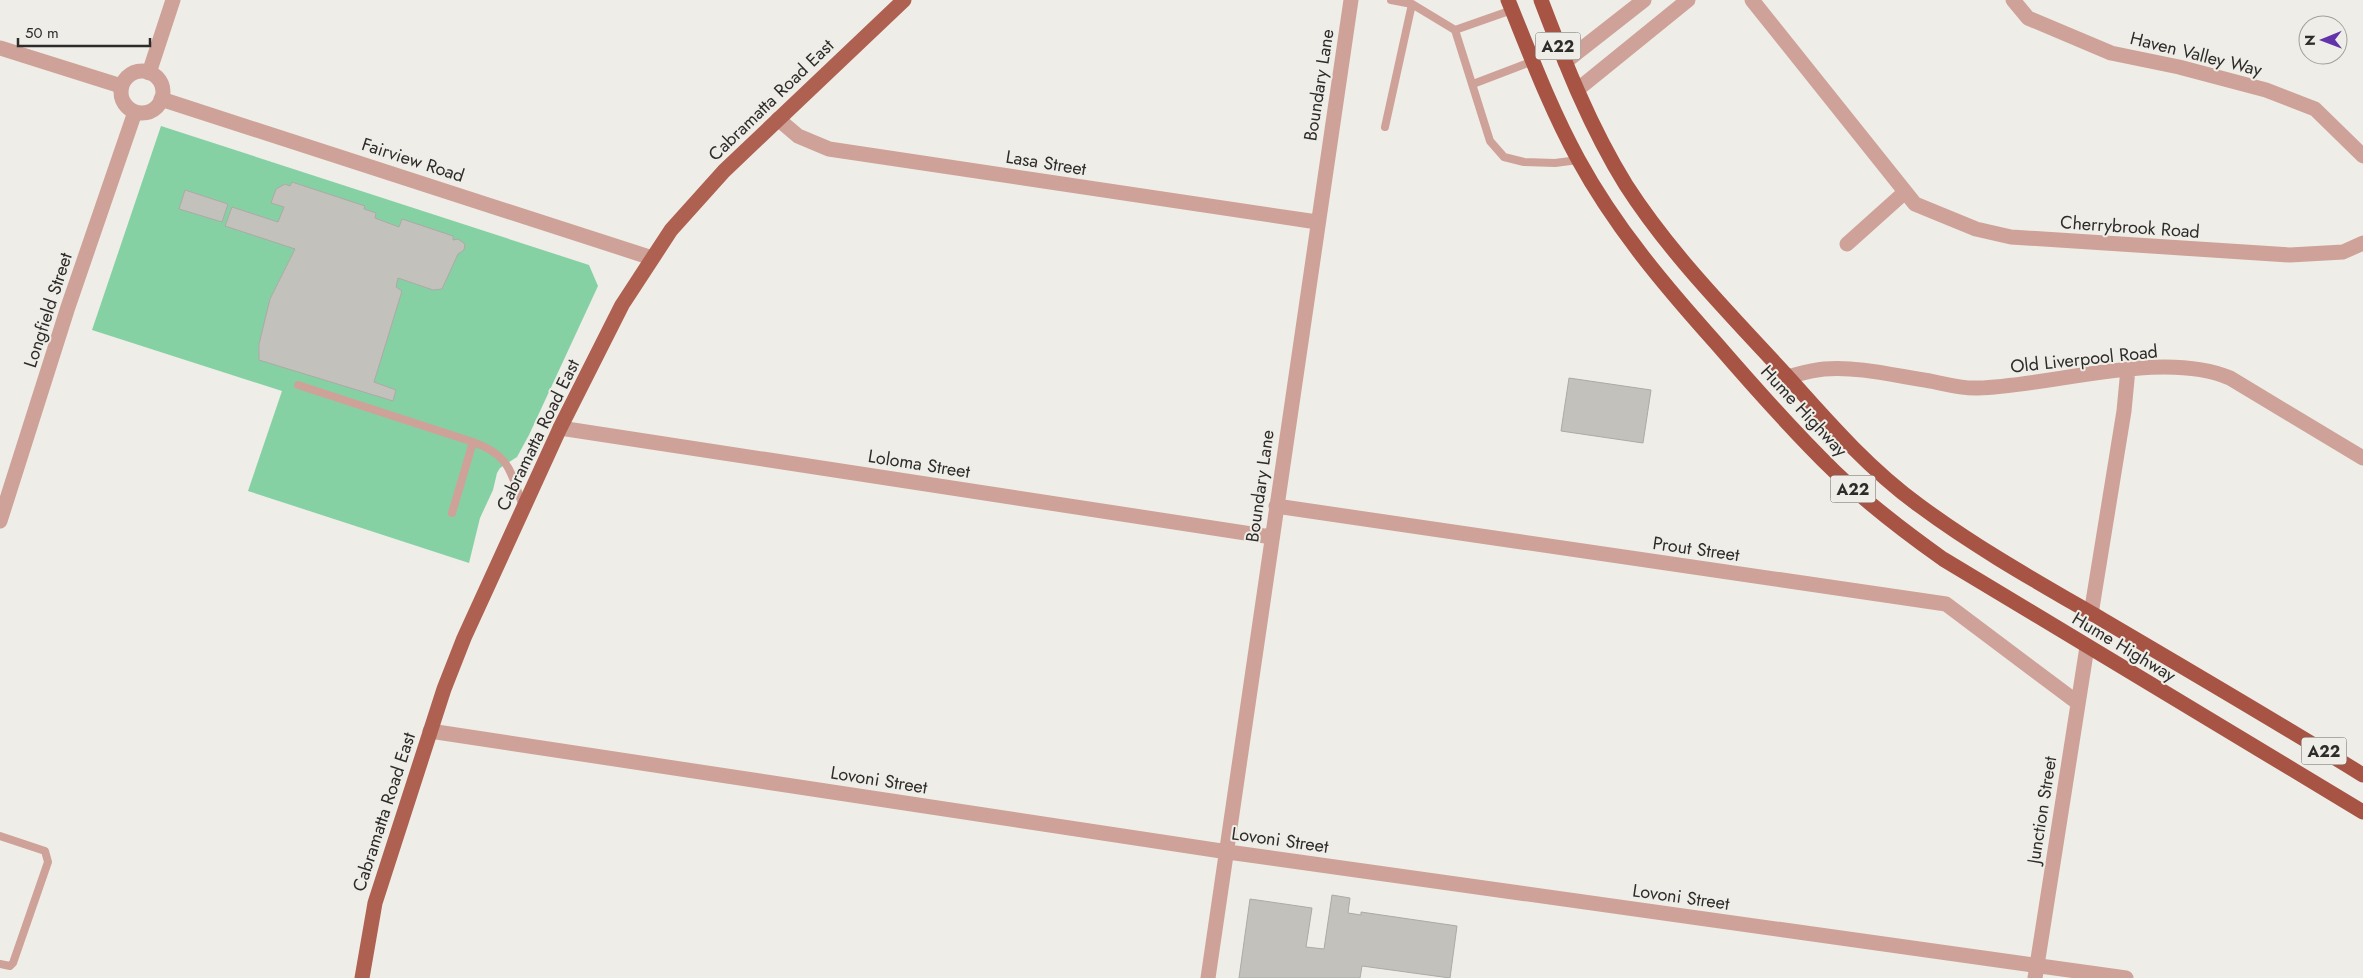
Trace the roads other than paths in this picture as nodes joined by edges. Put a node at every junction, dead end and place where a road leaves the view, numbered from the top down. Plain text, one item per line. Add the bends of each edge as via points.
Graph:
1 (173, 0) edge
2 (1351, 0) edge
3 (1391, 0) edge
4 (1540, 0) edge
5 (1644, 0) edge
6 (1688, 0) edge
7 (1752, 0) edge
8 (2013, 0) edge
9 (896, 2) edge
10 (1412, 4) junction
11 (1510, 5) edge
12 (1455, 30) junction
13 (0, 48) edge
14 (1533, 61) junction
15 (1565, 62) junction
16 (149, 73) junction
17 (1474, 84) junction
18 (121, 86) junction
19 (1578, 90) junction
20 (161, 99) junction
21 (135, 112) junction
22 (778, 119) junction
23 (1385, 127) dead end
24 (2363, 156) edge
25 (1578, 160) junction
26 (1905, 192) junction
27 (1317, 222) junction
28 (2363, 243) edge
29 (1847, 244) dead end
30 (652, 258) junction
31 (2128, 369) junction
32 (1787, 377) junction
33 (298, 385) dead end
34 (560, 428) junction
35 (473, 442) junction
36 (2363, 458) edge
37 (1276, 506) junction
38 (523, 508) junction
39 (452, 513) dead end
40 (0, 520) edge
41 (1272, 537) junction
42 (2091, 614) junction
43 (2087, 647) junction
44 (2078, 703) junction
45 (430, 731) junction
46 (2363, 775) edge
47 (2363, 812) edge
48 (0, 836) edge
49 (1228, 852) junction
50 (0, 964) edge
51 (2036, 972) edge
52 (362, 978) edge
53 (1208, 978) edge
54 (2126, 978) edge

1 - 16 street
2 - 27 street, Boundary Lane
3 - 10 lane
4 - 15 highway, Hume Highway / A22
5 - 15 street
6 - 19 street
7 - 26 street, Cherrybrook Road
8 - 24 street, Haven Valley Way via 2028,18 2111,53 2266,90 2314,108
9 - 22 main road, Cabramatta Road East
10 - 12 lane
10 - 23 lane
11 - 12 lane
11 - 14 highway, Hume Highway / A22
12 - 17 lane
13 - 18 street
14 - 17 lane
14 - 25 highway, Hume Highway / A22
15 - 19 highway, Hume Highway / A22
16 - 18 street via 129,75
16 - 20 street via 160,82
17 - 25 lane via 1490,141 1504,157 1539,162
18 - 21 street via 122,100
19 - 32 highway, Hume Highway / A22 via 1626,185 1715,298
20 - 21 street via 151,111
20 - 30 street, Fairview Road
21 - 40 street, Longfield Street
22 - 27 street, Lasa Street via 798,136 829,149
22 - 30 main road, Cabramatta Road East via 693,204
25 - 43 highway, Hume Highway / A22 via 1624,231 1676,298 1834,470 1906,533 1943,559
26 - 28 street, Cherrybrook Road via 1915,204 1976,229 2011,237 2290,255 2343,252
26 - 29 street
27 - 37 street, Boundary Lane
30 - 34 main road, Cabramatta Road East via 622,305
31 - 32 street, Old Liverpool Road via 2031,384 1976,388 1847,368 1823,369
31 - 36 street, Old Liverpool Road via 2192,368 2212,371 2230,378
31 - 42 street
32 - 42 highway, Hume Highway / A22 via 1868,462 1918,505 1985,551
33 - 35 lane
34 - 38 main road, Cabramatta Road East
34 - 41 street, Loloma Street
35 - 38 lane via 505,460
35 - 39 lane
37 - 41 street, Boundary Lane
37 - 44 street, Prout Street via 1946,604
38 - 45 main road, Cabramatta Road East via 464,638
41 - 49 street, Boundary Lane
42 - 46 highway, Hume Highway / A22
43 - 44 street, Junction Street
43 - 47 highway, Hume Highway / A22
44 - 51 street, Junction Street
45 - 49 street, Lovoni Street
45 - 52 main road, Cabramatta Road East via 375,903
48 - 50 lane via 45,851 48,862 14,964
49 - 51 street, Lovoni Street
49 - 53 street, Boundary Lane
51 - 54 street, Lovoni Street

